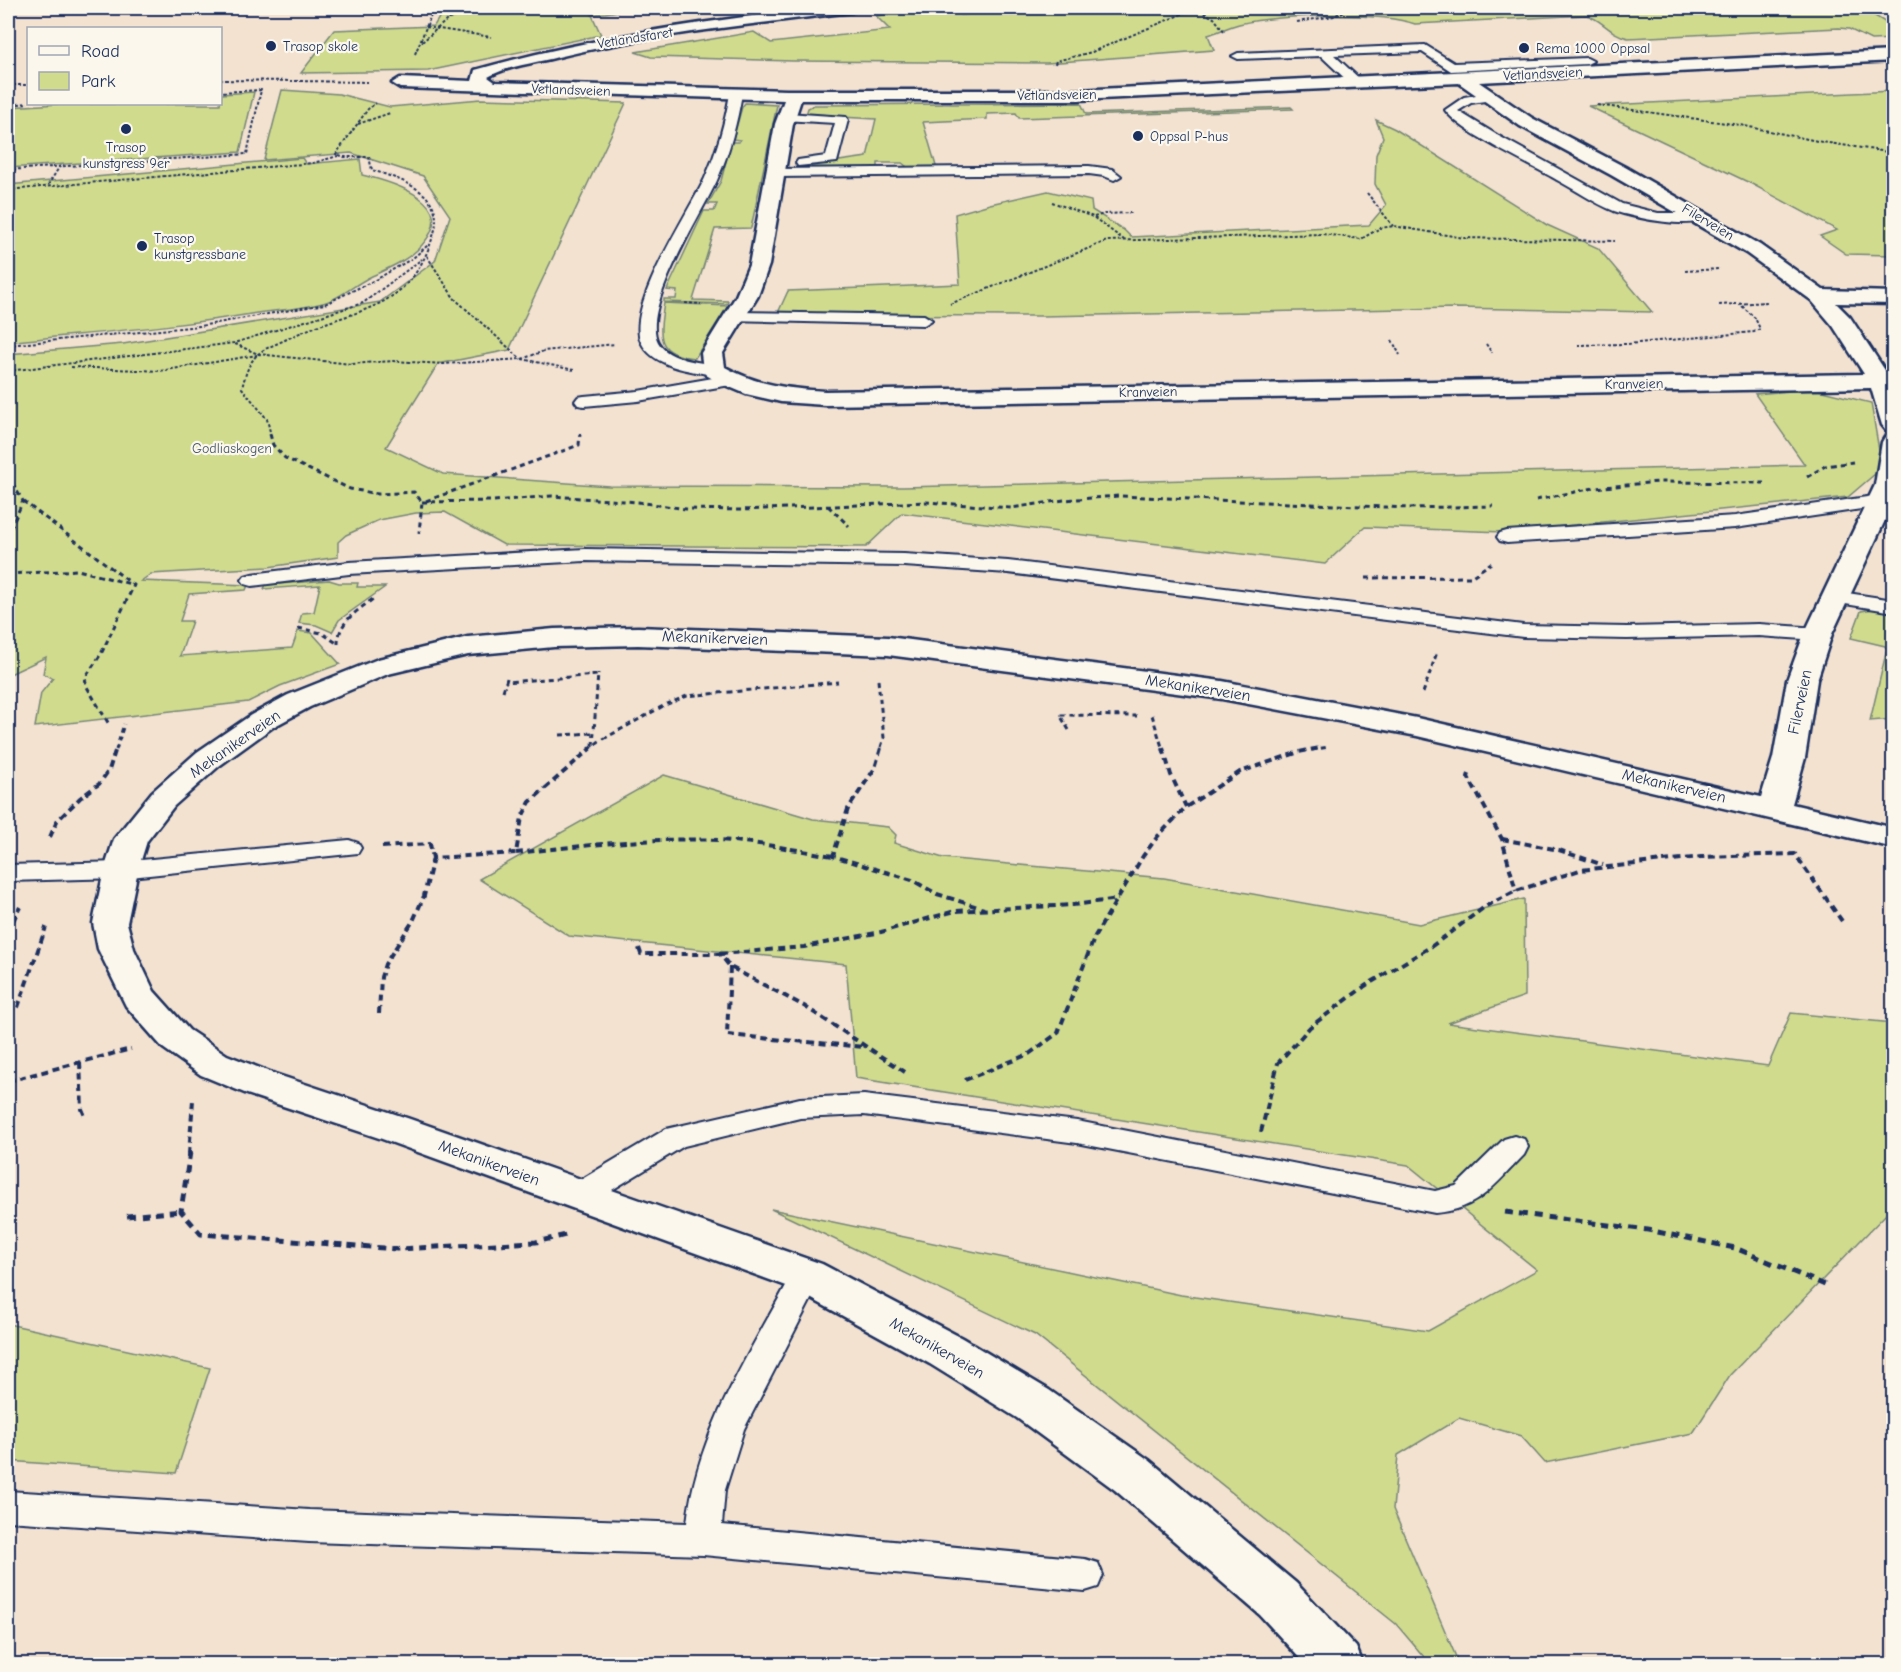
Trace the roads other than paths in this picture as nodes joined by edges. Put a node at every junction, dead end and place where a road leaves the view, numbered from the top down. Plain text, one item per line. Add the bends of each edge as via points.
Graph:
1 (852, 8) edge
2 (1325, 53) junction
3 (1238, 56) road end
4 (1893, 56) edge
5 (1587, 60) dead end
6 (1463, 78) junction
7 (400, 83) road end
8 (1358, 84) junction
9 (496, 87) junction
10 (736, 94) junction
11 (794, 95) junction
12 (1488, 98) junction
13 (787, 117) junction
14 (777, 168) junction
15 (1114, 176) dead end
16 (1701, 217) junction
17 (1818, 296) junction
18 (1893, 298) edge
19 (738, 311) junction
20 (917, 320) road end
21 (722, 375) junction
22 (1880, 381) junction
23 (584, 402) road end
24 (1893, 425) edge
25 (1889, 475) edge
26 (1511, 536) road end
27 (252, 580) dead end
28 (1834, 597) junction
29 (1893, 606) edge
30 (1818, 634) junction
31 (1774, 809) junction
32 (1893, 838) edge
33 (349, 848) road end
34 (121, 870) junction
35 (8, 873) edge
36 (1514, 1147) dead end
37 (578, 1196) junction
38 (807, 1276) junction
39 (8, 1506) edge
40 (703, 1539) junction
41 (1085, 1575) dead end
42 (1338, 1665) edge

1 - 9 street, Vetlandsfaret via 567,50 481,73 479,79
2 - 3 lane
2 - 5 lane via 1425,48 1451,67
2 - 8 lane
4 - 6 street, Vetlandsveien
6 - 8 street, Vetlandsveien
6 - 12 street, Filerveien
7 - 9 street, Vetlandsveien
8 - 11 street, Vetlandsveien via 1053,96
9 - 10 street, Vetlandsveien
10 - 11 street, Vetlandsveien
10 - 21 lane via 711,180 684,226 646,326 648,340 662,355
11 - 13 street
12 - 16 street, Filerveien
12 - 16 lane via 1468,100 1451,110 1492,138 1617,207 1666,218
13 - 14 street
13 - 14 lane via 842,120 832,159
14 - 15 lane via 1089,170 1107,171
14 - 19 street via 759,265
16 - 17 street, Filerveien via 1771,260
17 - 18 street
17 - 22 street, Filerveien via 1842,322
19 - 20 lane
19 - 21 street via 712,353
21 - 22 street, Kranveien via 747,388 825,398
21 - 23 lane via 638,396
22 - 24 street, Filerveien
25 - 26 lane via 1735,522
25 - 28 street, Filerveien
27 - 30 lane via 349,568 542,557 818,557 1008,567 1523,631 1759,630
28 - 29 lane
28 - 30 street, Filerveien
30 - 31 street, Filerveien via 1802,680 1789,758
31 - 32 street, Mekanikerveien
31 - 34 street, Mekanikerveien via 1478,741 1222,690 849,642 638,636 554,638 468,646 378,668 299,701 262,721 208,759 163,799 132,839
33 - 34 lane
34 - 35 lane
34 - 37 street, Mekanikerveien via 110,922 116,949 139,997 176,1039 214,1065 261,1084
36 - 37 lane via 1467,1194 1435,1202 1077,1132 864,1106 800,1108 676,1137
37 - 38 street, Mekanikerveien
38 - 40 lane via 728,1428 708,1490
38 - 42 street, Mekanikerveien via 946,1351 1023,1398 1132,1475 1278,1599
39 - 40 lane via 309,1526
40 - 41 lane

